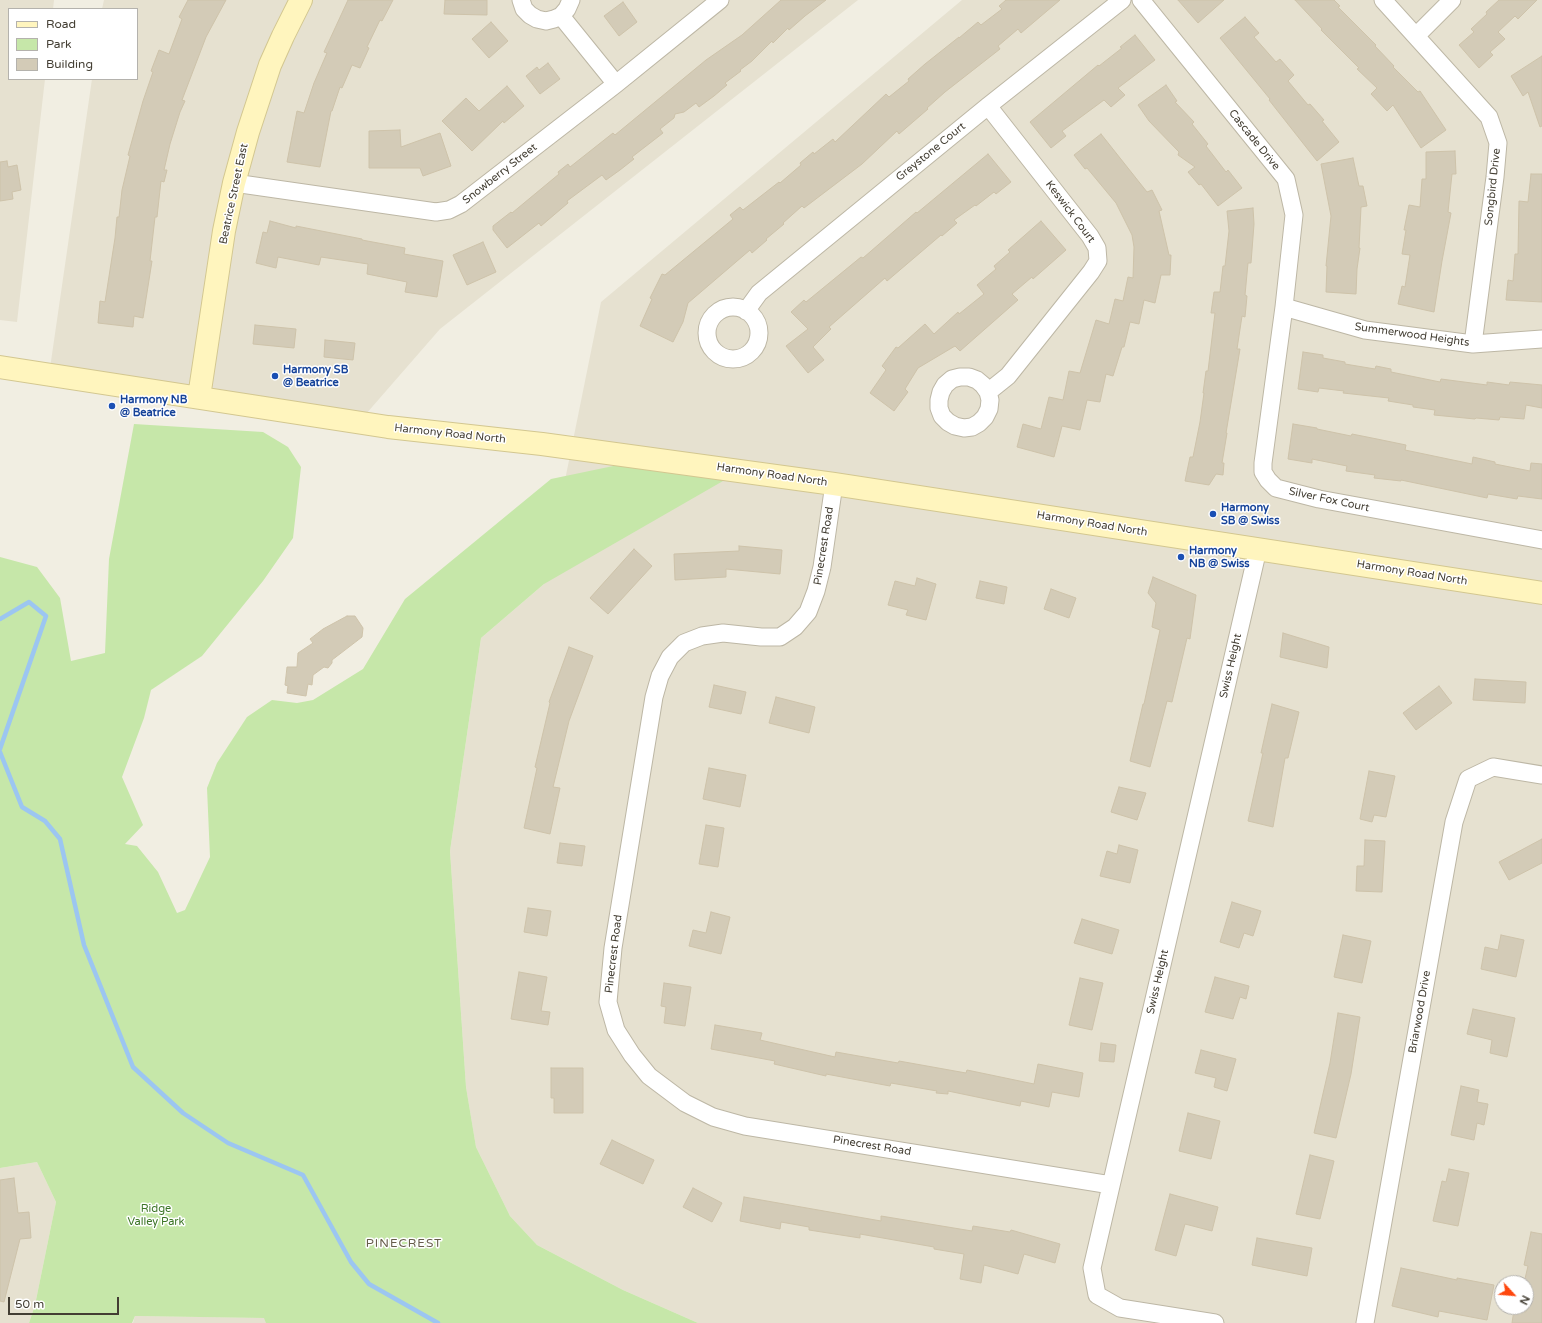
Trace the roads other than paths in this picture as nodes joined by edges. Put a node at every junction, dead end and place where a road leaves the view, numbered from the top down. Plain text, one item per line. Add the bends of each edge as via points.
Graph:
1 (301, 0) edge
2 (521, 0) edge
3 (571, 0) edge
4 (720, 0) edge
5 (1122, 0) edge
6 (1141, 0) edge
7 (1383, 0) edge
8 (1452, 0) edge
9 (561, 16) junction
10 (1416, 36) junction
11 (616, 84) junction
12 (988, 106) junction
13 (234, 183) junction
14 (1284, 307) junction
15 (746, 311) dead end
16 (1542, 339) edge
17 (1473, 344) junction
18 (0, 367) edge
19 (988, 392) dead end
20 (199, 397) junction
21 (834, 484) junction
22 (1542, 540) edge
23 (1258, 549) junction
24 (1542, 593) edge
25 (1542, 775) edge
26 (1111, 1185) junction
27 (1215, 1323) edge
28 (1365, 1323) edge

1 - 13 main road, Beatrice Street East via 270,65
2 - 9 street via 524,9 538,19 546,21
3 - 9 street
4 - 11 street, Snowberry Street
5 - 12 street, Greystone Court
6 - 14 street, Cascade Drive via 1286,179 1294,215
7 - 10 street, Songbird Drive
8 - 10 street
9 - 11 street
10 - 17 street, Songbird Drive via 1489,117 1498,143
11 - 13 street, Snowberry Street via 461,204 449,210 436,212
12 - 15 street, Greystone Court via 759,293
12 - 19 street, Keswick Court via 1090,236 1097,248 1098,261 1008,376
13 - 20 main road, Beatrice Street East via 224,231
14 - 17 street, Summerwood Heights via 1366,330
14 - 22 street, Silver Fox Court via 1263,463 1263,472 1276,488 1319,499
16 - 17 street, Summerwood Heights
18 - 20 main road, Harmony Road North
20 - 21 main road, Harmony Road North via 388,427 542,444
21 - 23 main road, Harmony Road North
21 - 26 street, Pinecrest Road via 822,566 808,612 780,638 723,633 690,640 670,657 660,676 654,697 612,948 608,1002 616,1030 649,1076 685,1103 713,1117 745,1126
23 - 24 main road, Harmony Road North
23 - 26 street, Swiss Height
25 - 28 street, Briarwood Drive via 1493,767 1468,779 1454,822
26 - 27 street, Swiss Height via 1092,1268 1097,1295 1120,1308

